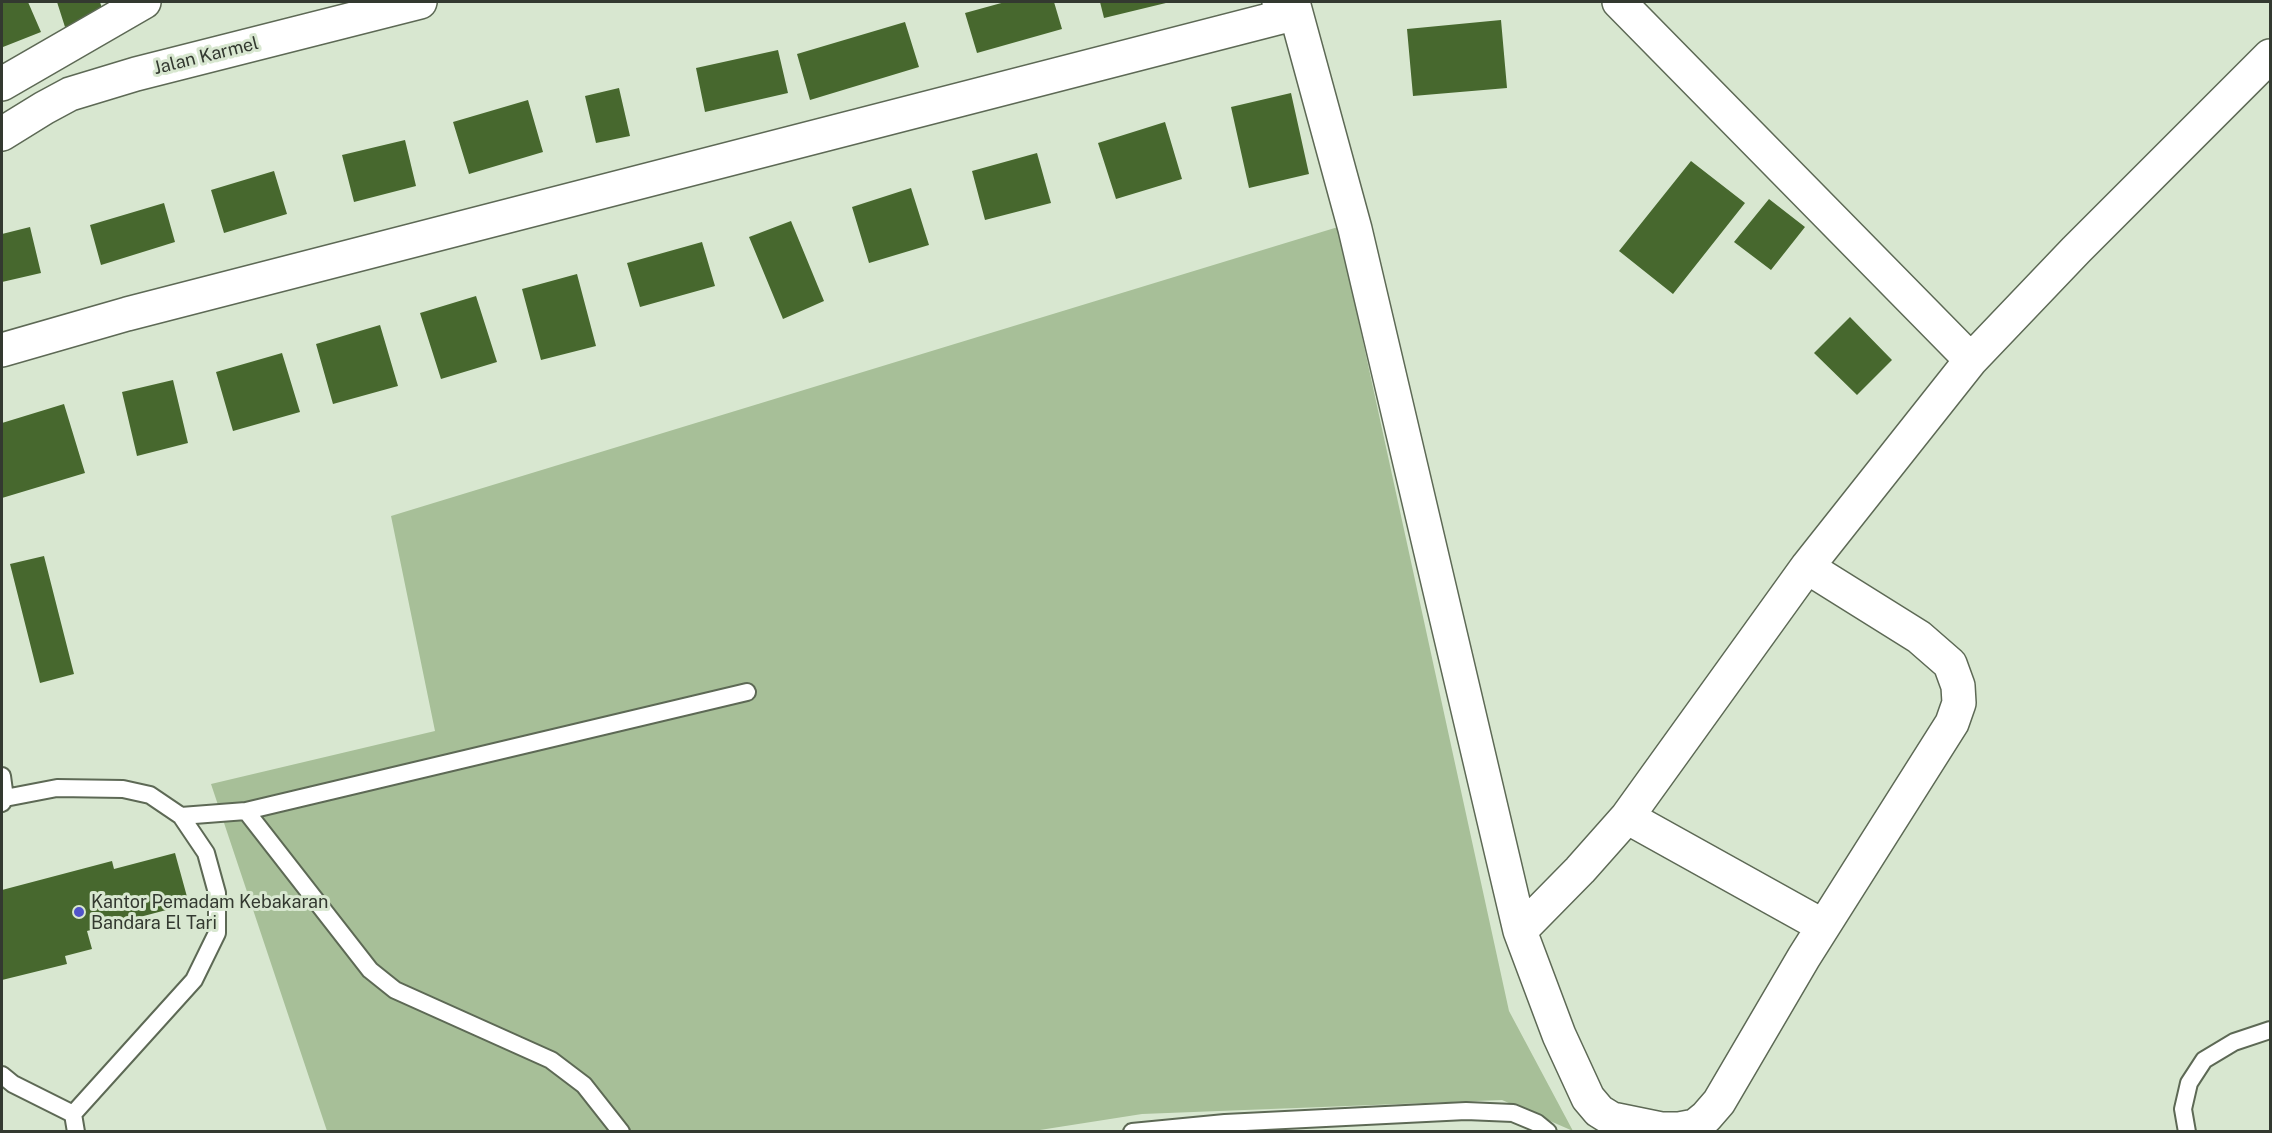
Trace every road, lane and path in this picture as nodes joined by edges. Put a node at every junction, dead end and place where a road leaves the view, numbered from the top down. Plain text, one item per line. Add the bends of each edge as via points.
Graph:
1 (144, 2) edge
2 (420, 2) edge
3 (1620, 2) edge
4 (1284, 7) edge
5 (2271, 56) edge
6 (2, 84) edge
7 (2, 135) edge
8 (2, 350) edge
9 (1971, 360) junction
10 (1807, 567) junction
11 (747, 692) dead end
12 (2, 776) edge
13 (3, 800) edge
14 (246, 811) junction
15 (181, 816) junction
16 (1627, 817) junction
17 (1823, 926) junction
18 (1520, 931) junction
19 (2271, 1030) edge
20 (2, 1075) edge
21 (73, 1114) junction
22 (76, 1131) edge
23 (621, 1131) edge
24 (1132, 1131) edge
25 (1548, 1131) edge
26 (2187, 1131) edge

1 - 6 street
2 - 7 street, Jalan Karmel via 70,94
3 - 9 street
4 - 8 street
4 - 18 street via 1355,229
5 - 9 street
9 - 10 street
10 - 16 street
10 - 17 street via 1918,637 1950,663 1959,703 1952,723
11 - 14 lane
12 - 13 lane
13 - 15 lane via 57,788 123,789 150,795
14 - 15 lane
14 - 23 lane via 370,970 395,990 551,1059 584,1085
15 - 21 lane via 206,853 218,893 218,933 194,980
16 - 17 street
16 - 18 street
17 - 18 street via 1719,1102 1695,1126 1679,1130 1612,1119 1588,1098 1559,1035
19 - 26 lane via 2234,1042 2204,1059 2189,1083 2183,1109
20 - 21 lane
21 - 22 lane
24 - 25 lane via 1466,1111 1513,1113

